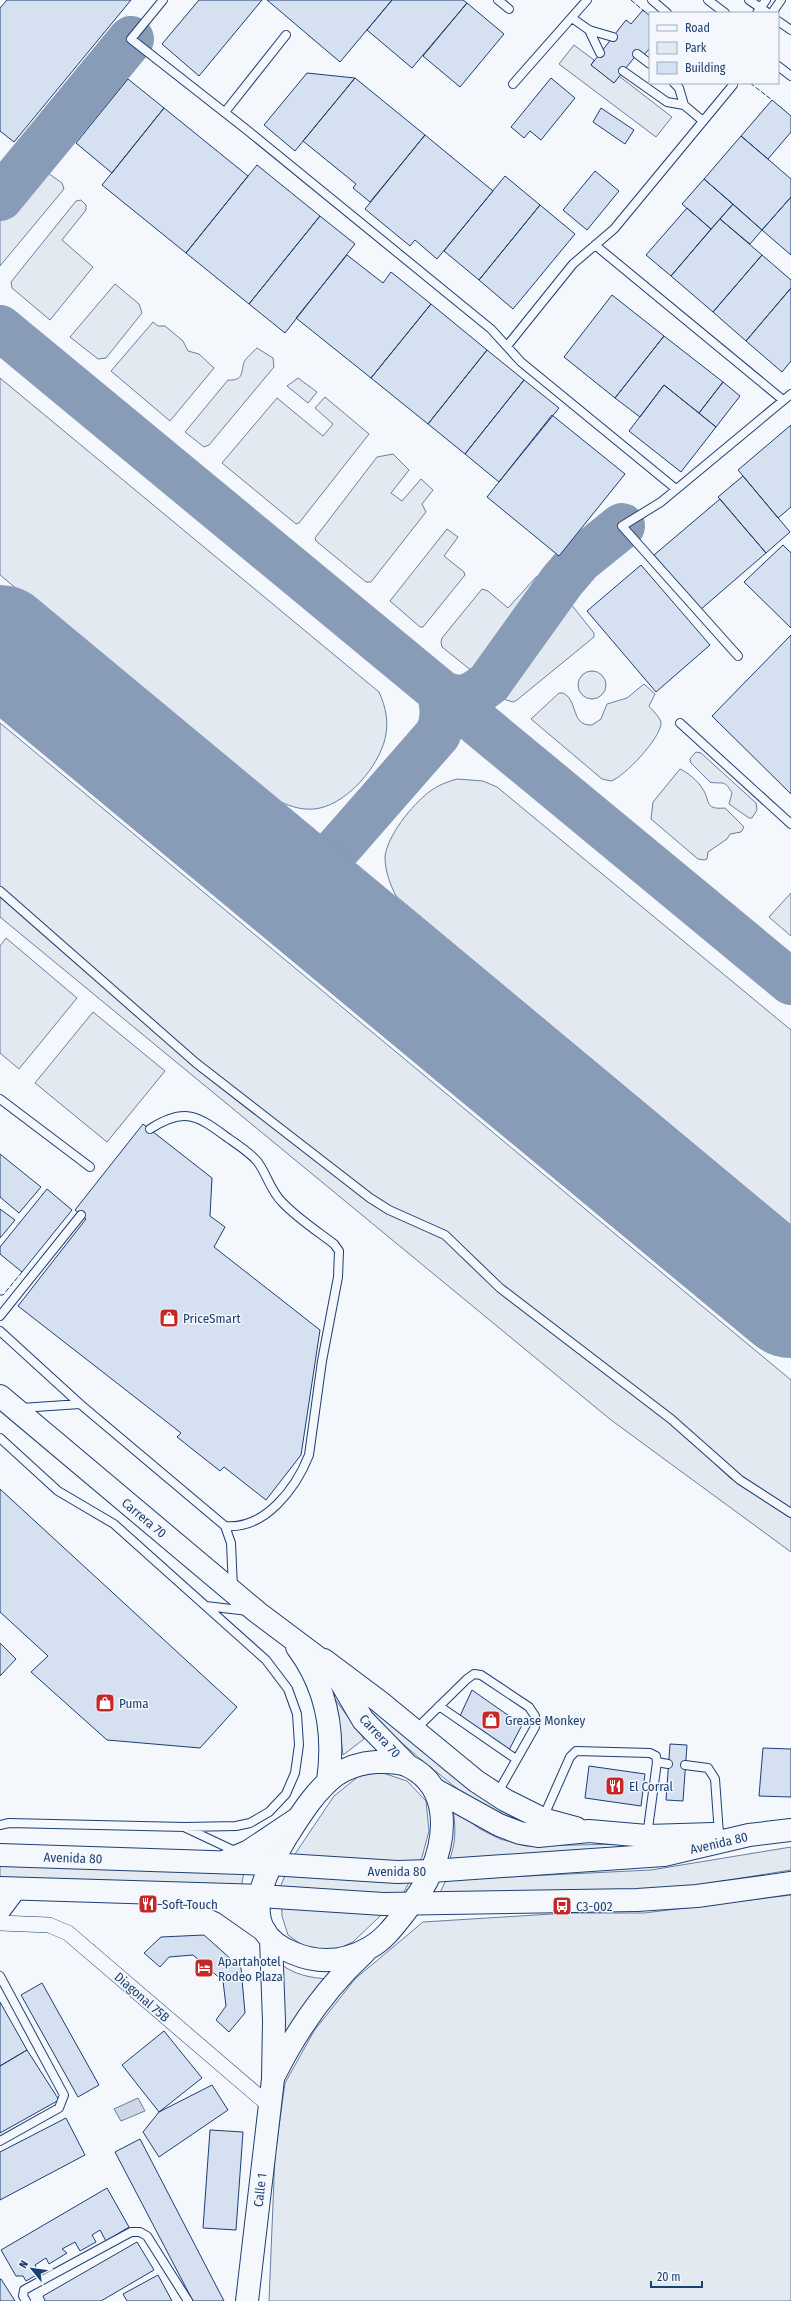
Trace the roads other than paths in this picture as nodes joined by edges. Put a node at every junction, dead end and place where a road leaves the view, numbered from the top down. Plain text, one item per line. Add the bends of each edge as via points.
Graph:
1 (163, 0) edge
2 (498, 0) edge
3 (587, 0) edge
4 (652, 0) edge
5 (708, 0) edge
6 (749, 0) edge
7 (766, 0) edge
8 (781, 0) edge
9 (509, 9) dead end
10 (758, 10) edge
11 (666, 12) edge
12 (724, 12) edge
13 (773, 12) edge
14 (572, 18) junction
15 (779, 22) edge
16 (589, 30) junction
17 (791, 30) edge
18 (286, 34) dead end
19 (613, 37) dead end
20 (600, 53) dead end
21 (636, 54) dead end
22 (649, 63) edge
23 (779, 67) edge
24 (623, 70) dead end
25 (791, 76) edge
26 (513, 84) dead end
27 (675, 84) edge
28 (732, 85) dead end
29 (684, 105) junction
30 (225, 112) junction
31 (703, 121) junction
32 (595, 245) junction
33 (507, 346) junction
34 (791, 394) edge
35 (784, 400) junction
36 (676, 490) junction
37 (738, 656) dead end
38 (680, 723) dead end
39 (791, 824) edge
40 (0, 891) edge
41 (0, 1099) edge
42 (150, 1129) dead end
43 (90, 1167) dead end
44 (81, 1215) dead end
45 (0, 1316) edge
46 (0, 1331) edge
47 (7, 1403) edge
48 (80, 1404) junction
49 (0, 1438) edge
50 (791, 1513) edge
51 (225, 1526) junction
52 (234, 1593) junction
53 (206, 1606) junction
54 (257, 1612) junction
55 (290, 1638) junction
56 (324, 1660) junction
57 (439, 1706) junction
58 (414, 1732) junction
59 (516, 1759) junction
60 (657, 1762) junction
61 (668, 1764) dead end
62 (407, 1765) junction
63 (685, 1765) dead end
64 (328, 1781) junction
65 (434, 1789) junction
66 (497, 1795) junction
67 (297, 1819) junction
68 (543, 1819) junction
69 (0, 1825) edge
70 (184, 1827) junction
71 (791, 1830) edge
72 (589, 1831) junction
73 (719, 1834) junction
74 (749, 1835) junction
75 (647, 1836) junction
76 (242, 1854) junction
77 (0, 1856) edge
78 (222, 1862) junction
79 (270, 1864) junction
80 (431, 1871) junction
81 (791, 1883) edge
82 (7, 1889) edge
83 (203, 1894) junction
84 (260, 1896) junction
85 (412, 1904) junction
86 (0, 1909) edge
87 (0, 1923) edge
88 (268, 1935) junction
89 (370, 1948) junction
90 (0, 1976) edge
91 (273, 2079) junction
92 (270, 2106) junction
93 (0, 2141) edge
94 (26, 2301) edge
95 (188, 2301) edge
96 (247, 2301) edge

1 - 30 lane via 131,39
2 - 9 lane
3 - 14 lane
4 - 11 lane
5 - 12 lane
6 - 10 lane
7 - 10 lane
8 - 13 lane
14 - 16 lane
14 - 26 lane
15 - 17 lane
16 - 19 lane
16 - 20 lane
18 - 30 lane
21 - 22 lane
23 - 25 lane
24 - 29 lane via 667,102
27 - 29 lane via 679,88
28 - 31 lane
29 - 31 lane
30 - 33 lane via 491,329
31 - 32 lane via 614,229
32 - 33 lane via 573,264
32 - 35 lane
33 - 36 lane via 521,362
34 - 35 lane
35 - 36 lane
36 - 37 lane via 622,526
38 - 39 lane
40 - 50 lane via 196,1063 370,1198 389,1210 444,1235 500,1288 670,1419 736,1477
41 - 43 lane
42 - 51 lane via 169,1119 188,1115 204,1120 250,1154 258,1162 271,1190 282,1203 334,1244 338,1251 338,1277 322,1362 309,1455 304,1468 287,1495 276,1506 238,1528
44 - 45 lane
46 - 48 lane
47 - 48 lane
47 - 52 main road, Carrera 70
48 - 51 lane
49 - 53 lane via 58,1491 114,1524
51 - 52 lane via 230,1543
52 - 54 main road, Carrera 70
53 - 54 lane
53 - 70 lane via 266,1660 288,1689 297,1714 299,1745 295,1774 286,1794 269,1812 250,1823 236,1826
54 - 55 main road, Carrera 70
55 - 56 main road, Carrera 70
55 - 64 main road, Carrera 70 via 310,1665 323,1694 331,1734 332,1754
56 - 58 main road via 380,1702
56 - 62 main road, Carrera 70 via 340,1678 363,1720
57 - 58 lane
57 - 59 lane
57 - 59 lane via 474,1674 481,1675 529,1707 535,1716 535,1727
58 - 66 main road
59 - 66 lane
60 - 61 lane
60 - 68 lane via 656,1756 650,1753 576,1751 570,1757
60 - 75 lane
62 - 64 main road via 389,1762 362,1763 348,1768
62 - 65 main road, Carrera 70 via 421,1774
63 - 73 lane via 708,1768 715,1779
64 - 67 main road
65 - 72 main road via 484,1818 520,1833 538,1836
65 - 80 main road via 441,1803 443,1820
66 - 68 main road
67 - 76 main road via 265,1842
67 - 79 main road, Calle 1
68 - 72 main road
69 - 70 lane via 9,1823
70 - 76 lane
71 - 74 main road, Avenida 80
72 - 75 main road
73 - 74 main road
73 - 75 main road
74 - 80 main road, Avenida 80 via 664,1855
76 - 78 main road
77 - 78 main road, Avenida 80
78 - 79 main road, Avenida 80
79 - 80 main road, Avenida 80 via 357,1870
79 - 84 main road, Calle 1
80 - 85 main road
81 - 85 main road via 697,1896 637,1900
82 - 83 main road
82 - 86 main road
83 - 84 main road
83 - 88 main road via 225,1903
84 - 85 main road via 348,1903
84 - 88 main road, Calle 1 via 260,1917
85 - 89 main road via 387,1934
87 - 92 street, Diagonal 75B via 50,1925 68,1933
88 - 89 main road via 290,1952 322,1961 349,1957
88 - 91 main road, Calle 1 via 274,2021
89 - 91 main road, Calle 1 via 332,1986 295,2038
90 - 93 lane via 64,2094 59,2108
91 - 92 main road, Calle 1
92 - 96 main road, Calle 1
94 - 95 lane via 23,2296 24,2290 131,2232 140,2232 147,2236

